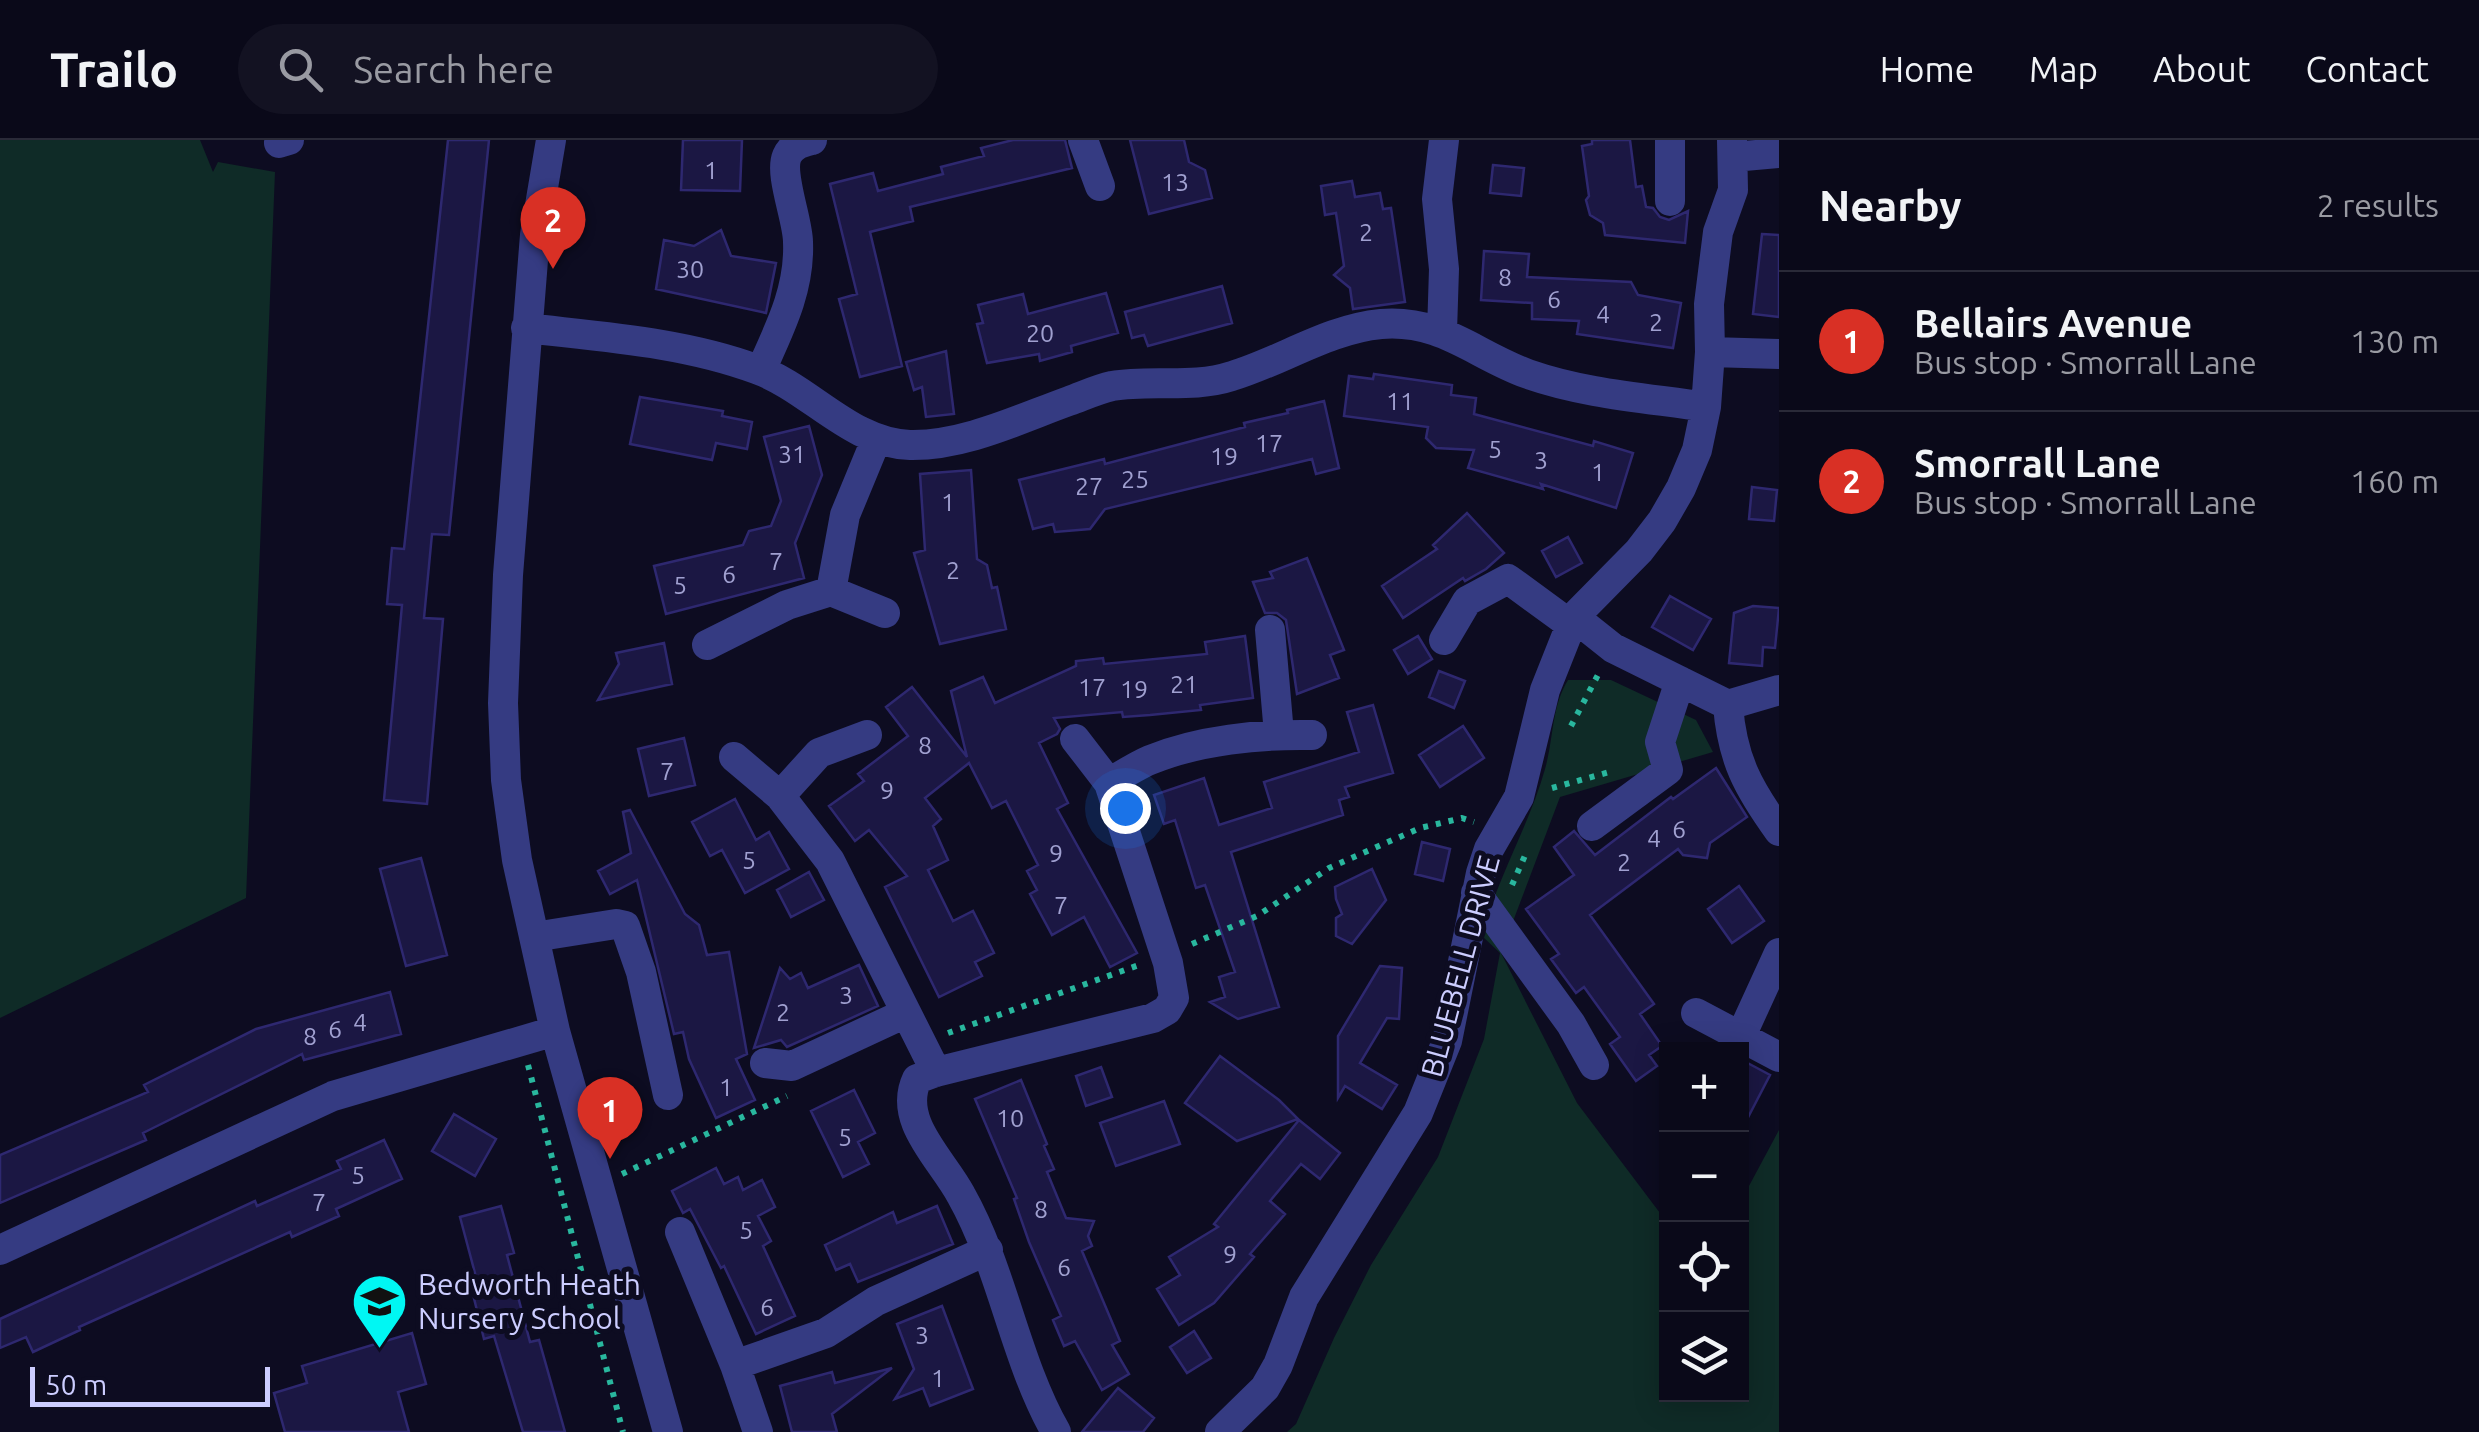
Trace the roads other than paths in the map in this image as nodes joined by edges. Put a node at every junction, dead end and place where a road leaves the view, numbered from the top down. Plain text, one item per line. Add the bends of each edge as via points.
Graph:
1 (552, 140) edge
2 (812, 140) edge
3 (1083, 140) edge
4 (1444, 140) edge
5 (1670, 140) edge
6 (1733, 149) edge
7 (1779, 153) edge
8 (1100, 186) dead end
9 (1670, 201) dead end
10 (526, 328) junction
11 (1442, 332) junction
12 (1710, 352) junction
13 (1779, 354) edge
14 (762, 370) junction
15 (1706, 407) junction
16 (876, 440) junction
17 (831, 591) junction
18 (884, 614) dead end
19 (1573, 621) junction
20 (1270, 630) dead end
21 (1444, 640) dead end
22 (706, 645) dead end
23 (1680, 682) junction
24 (1779, 690) edge
25 (1728, 705) junction
26 (1279, 734) junction
27 (1312, 735) dead end
28 (867, 736) dead end
29 (1075, 739) dead end
30 (734, 757) dead end
31 (1109, 782) junction
32 (780, 796) junction
33 (1592, 826) dead end
34 (1779, 831) edge
35 (1476, 894) junction
36 (534, 937) junction
37 (1779, 953) edge
38 (1696, 1012) dead end
39 (906, 1013) junction
40 (555, 1030) junction
41 (1741, 1036) junction
42 (1779, 1057) edge
43 (765, 1063) dead end
44 (1594, 1065) dead end
45 (936, 1072) junction
46 (668, 1094) dead end
47 (680, 1232) dead end
48 (0, 1250) edge
49 (988, 1250) junction
50 (735, 1365) junction
51 (755, 1422) edge
52 (668, 1432) edge
53 (1056, 1432) edge
54 (1220, 1432) edge

1 - 10 street
2 - 14 street via 794,144 787,155 798,268
3 - 8 street
4 - 11 street via 1437,198
5 - 9 street
6 - 7 street
6 - 12 street, BLUEBELL DRIVE via 1733,190 1718,232
10 - 14 street via 709,353
10 - 36 street via 503,703 508,796
11 - 15 street via 1557,382
11 - 16 street via 1414,323 1358,327 1204,384 1111,386 938,443
12 - 13 street
12 - 15 street, BLUEBELL DRIVE
14 - 16 street
15 - 19 street, BLUEBELL DRIVE via 1696,450 1662,521
16 - 17 street via 844,515
17 - 18 street
17 - 22 street via 787,604
19 - 21 street via 1508,579 1468,601
19 - 23 street
19 - 35 street, BLUEBELL DRIVE via 1544,690 1519,798 1489,849
20 - 26 street
23 - 25 street
23 - 33 street via 1660,742 1668,770
24 - 25 street
25 - 34 street via 1739,766
26 - 27 street
26 - 31 street via 1196,746
28 - 32 street via 820,752
29 - 31 street
30 - 32 street
31 - 45 street via 1166,956 1174,988 1167,1010
32 - 39 street via 830,861
35 - 44 street
35 - 54 street, BLUEBELL DRIVE via 1446,1041 1418,1113 1304,1297 1265,1388
36 - 40 street
36 - 46 street via 625,926
37 - 41 street
38 - 41 street
39 - 43 street via 792,1066
39 - 45 street
40 - 48 street via 333,1096
40 - 52 street
41 - 42 street
45 - 49 street via 917,1079 910,1112
47 - 50 street
49 - 50 street via 876,1300 826,1333
49 - 53 street via 1040,1404
50 - 51 street

